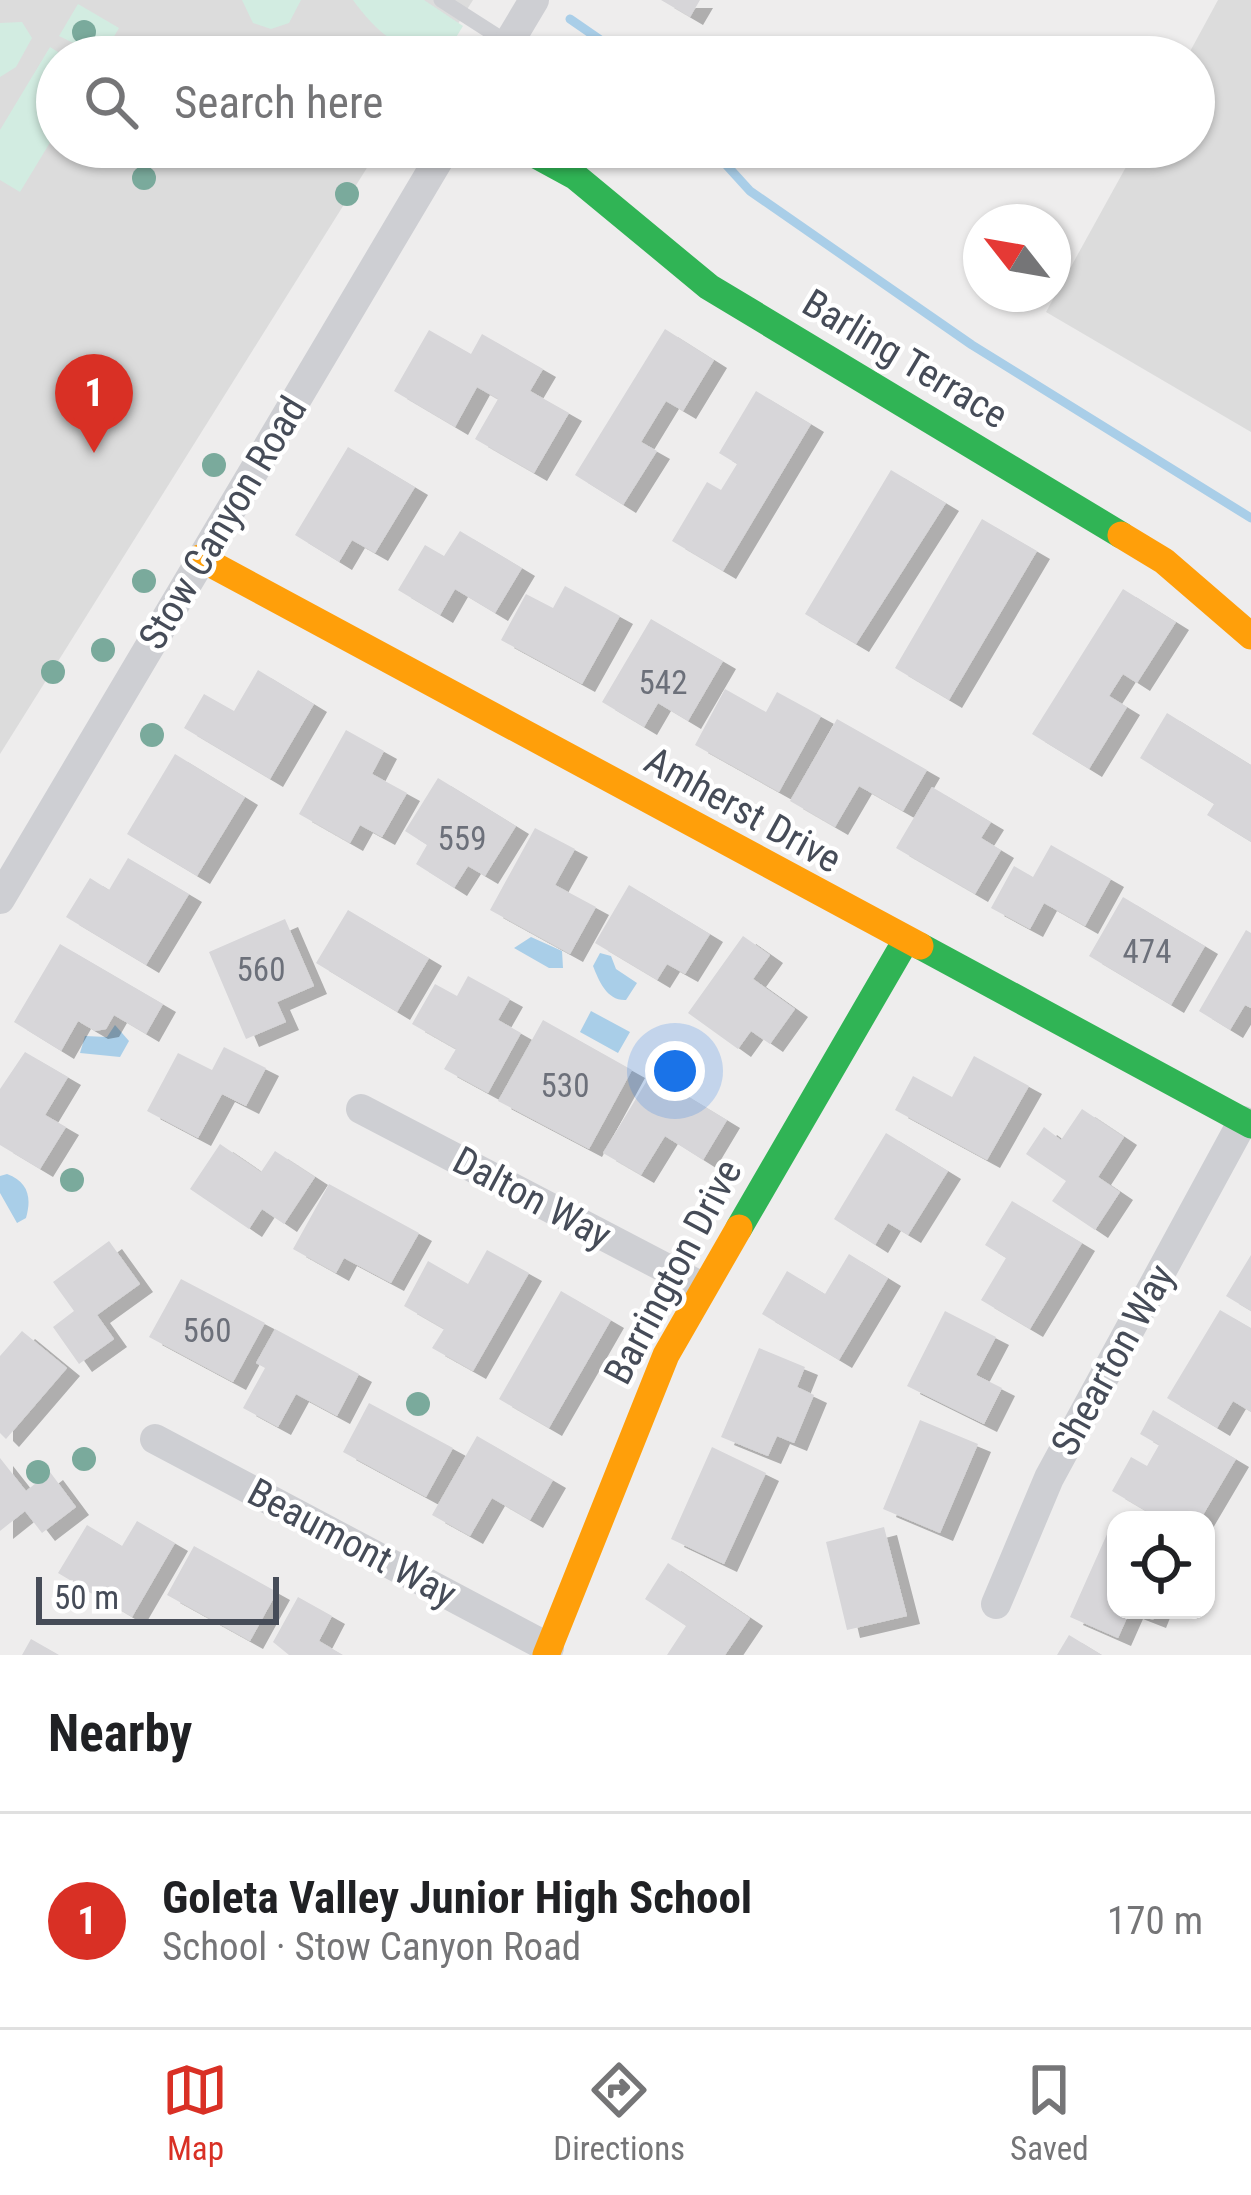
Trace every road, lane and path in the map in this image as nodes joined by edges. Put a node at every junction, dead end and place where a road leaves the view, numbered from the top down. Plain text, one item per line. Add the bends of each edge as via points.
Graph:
1 (441, 0) edge
2 (534, 0) edge
3 (486, 36) edge
4 (512, 36) edge
5 (433, 168) edge
6 (560, 168) edge
7 (200, 558) junction
8 (1251, 636) edge
9 (0, 899) edge
10 (904, 942) junction
11 (362, 1109) dead end
12 (1247, 1123) edge
13 (702, 1287) junction
14 (155, 1439) dead end
15 (996, 1604) dead end
16 (548, 1652) edge

1 - 3 lane
2 - 4 street
5 - 7 street, Stow Canyon Road
6 - 8 street, Barling Terrace via 709,286 1164,561
7 - 9 street, Stow Canyon Road
7 - 10 street, Amherst Drive
10 - 12 street, Amherst Drive
10 - 13 street, Barrington Drive
11 - 13 street, Dalton Way
12 - 15 street, Shearton Way via 1049,1478
13 - 16 street, Barrington Drive via 666,1355
14 - 16 street, Beaumont Way

